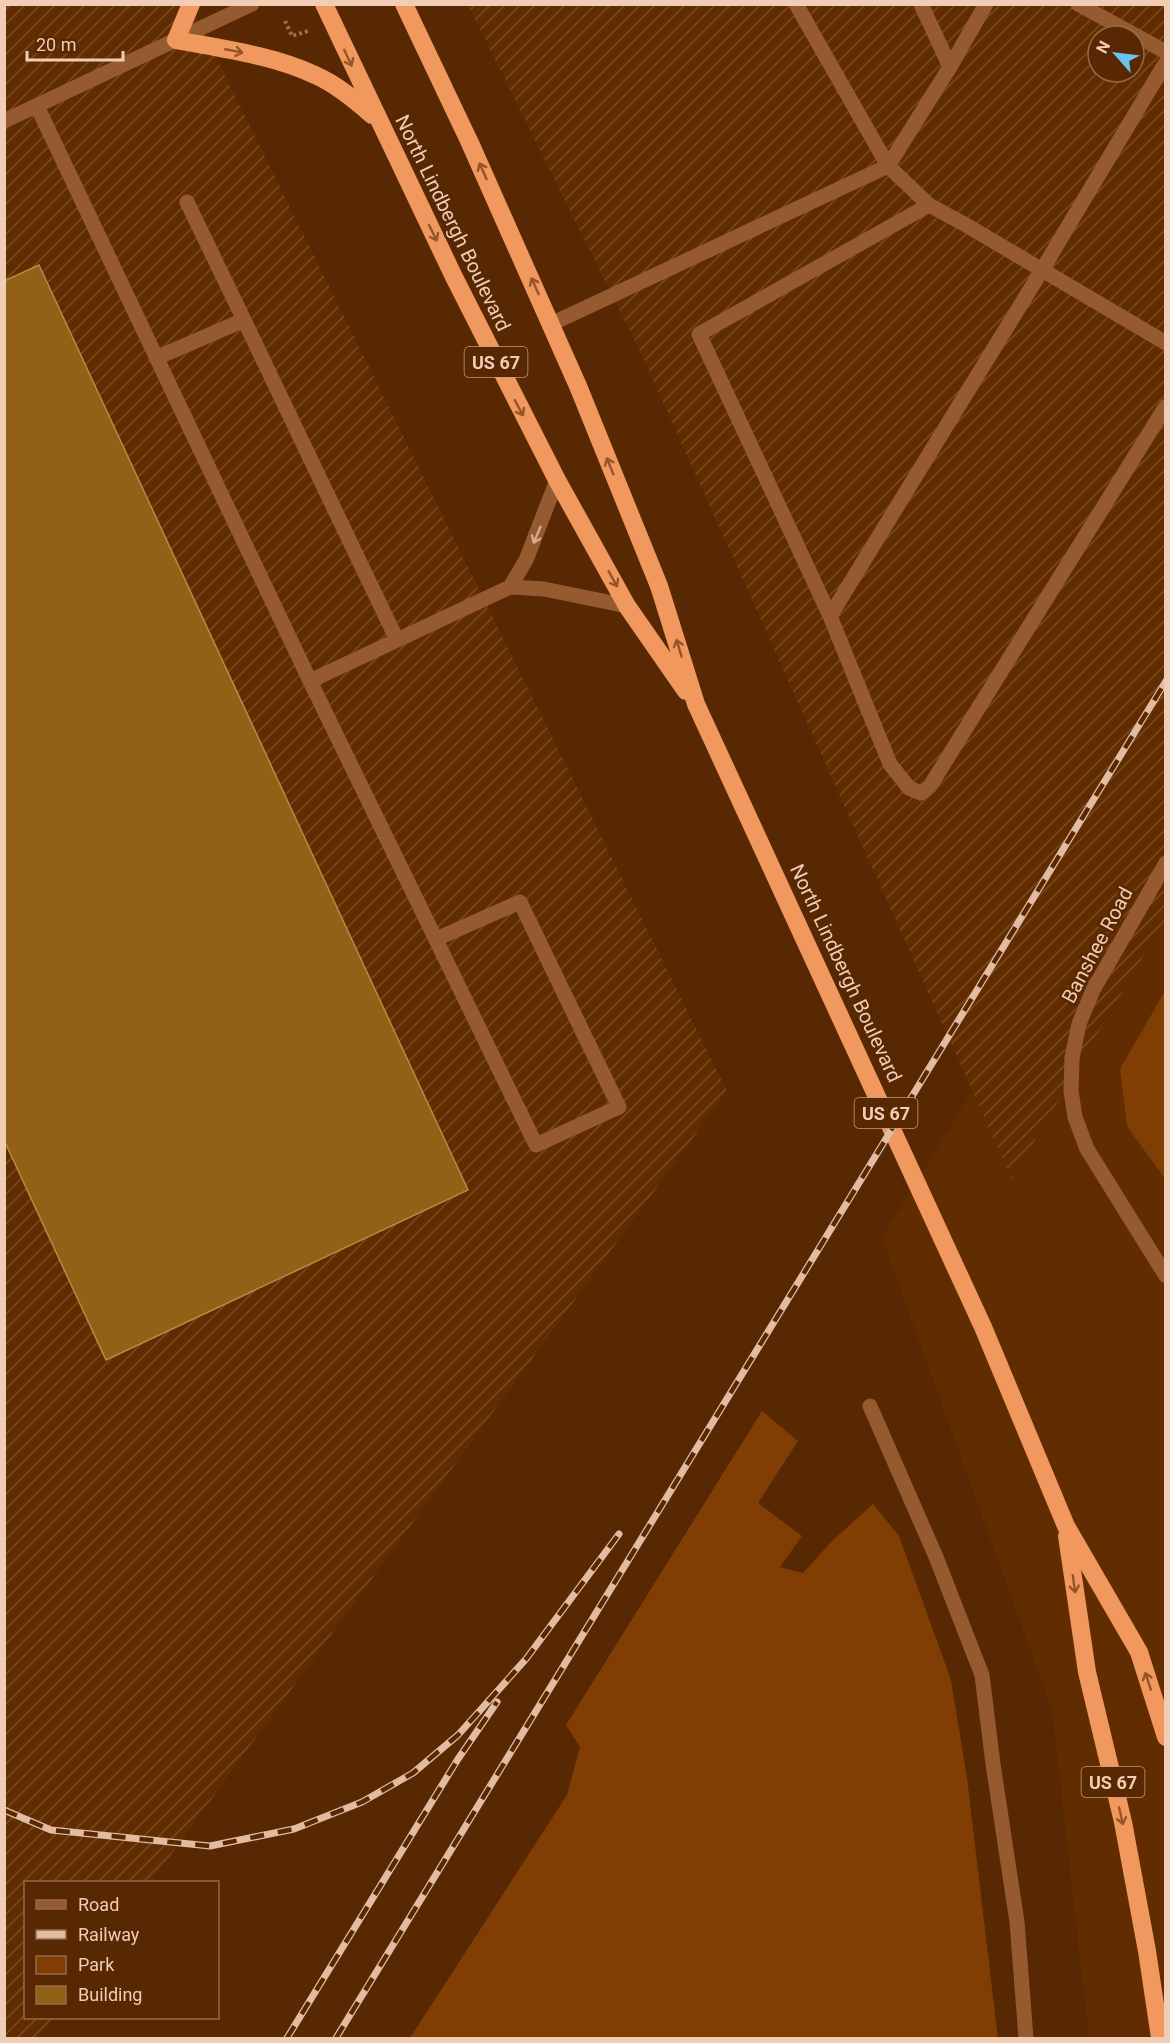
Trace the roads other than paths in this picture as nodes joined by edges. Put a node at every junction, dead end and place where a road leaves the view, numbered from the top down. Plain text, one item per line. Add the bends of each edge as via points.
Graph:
1 (191, 4) edge
2 (252, 4) edge
3 (324, 4) edge
4 (404, 4) edge
5 (796, 4) edge
6 (921, 4) edge
7 (986, 4) edge
8 (1078, 4) edge
9 (176, 40) junction
10 (1166, 52) edge
11 (1166, 62) edge
12 (950, 67) junction
13 (37, 106) junction
14 (376, 118) junction
15 (4, 121) edge
16 (888, 166) junction
17 (187, 202) dead end
18 (929, 205) junction
19 (1042, 270) junction
20 (244, 320) junction
21 (551, 324) junction
22 (1166, 343) edge
23 (156, 358) junction
24 (1166, 406) edge
25 (557, 480) junction
26 (510, 587) junction
27 (627, 606) junction
28 (830, 616) junction
29 (397, 640) junction
30 (310, 681) junction
31 (696, 704) junction
32 (1166, 863) edge
33 (436, 939) junction
34 (1166, 1276) edge
35 (870, 1406) dead end
36 (1066, 1526) junction
37 (1166, 1737) edge
38 (1026, 2038) edge
39 (1160, 2038) edge

1 - 9 highway
2 - 9 street
3 -> 14 highway, North Lindbergh Boulevard / US 67
21 -> 4 highway, North Lindbergh Boulevard / US 67
5 - 16 street
6 - 12 street
7 - 12 street
8 - 10 street
9 - 13 street
9 -> 14 highway via 268,58 316,75
11 - 19 street
12 - 16 street
13 - 15 street
13 - 23 street
14 -> 25 highway, North Lindbergh Boulevard / US 67
16 - 18 street
16 - 21 street
17 - 20 street
18 - 19 street
18 - 28 street via 699,334
19 - 22 street
19 - 28 street
20 - 23 street
20 - 29 street
31 -> 21 highway, North Lindbergh Boulevard / US 67 via 659,586
23 - 30 street
24 - 28 street via 930,786 921,793 909,788 890,764
25 -> 26 street via 526,560
25 -> 27 highway, North Lindbergh Boulevard / US 67
26 - 27 street via 544,589
26 - 29 street
27 - 31 highway, North Lindbergh Boulevard / US 67
29 - 30 street
30 - 33 street
31 - 36 highway, North Lindbergh Boulevard / US 67 via 983,1327
32 - 34 street, Banshee Road via 1079,1024 1071,1091 1075,1117 1087,1149
33 - 33 street via 536,1145 619,1107 520,902
35 - 38 street via 936,1557 982,1676 1017,1922
37 -> 36 highway, North Lindbergh Boulevard / US 67 via 1139,1652
36 -> 39 highway, North Lindbergh Boulevard / US 67 via 1087,1674 1123,1822

